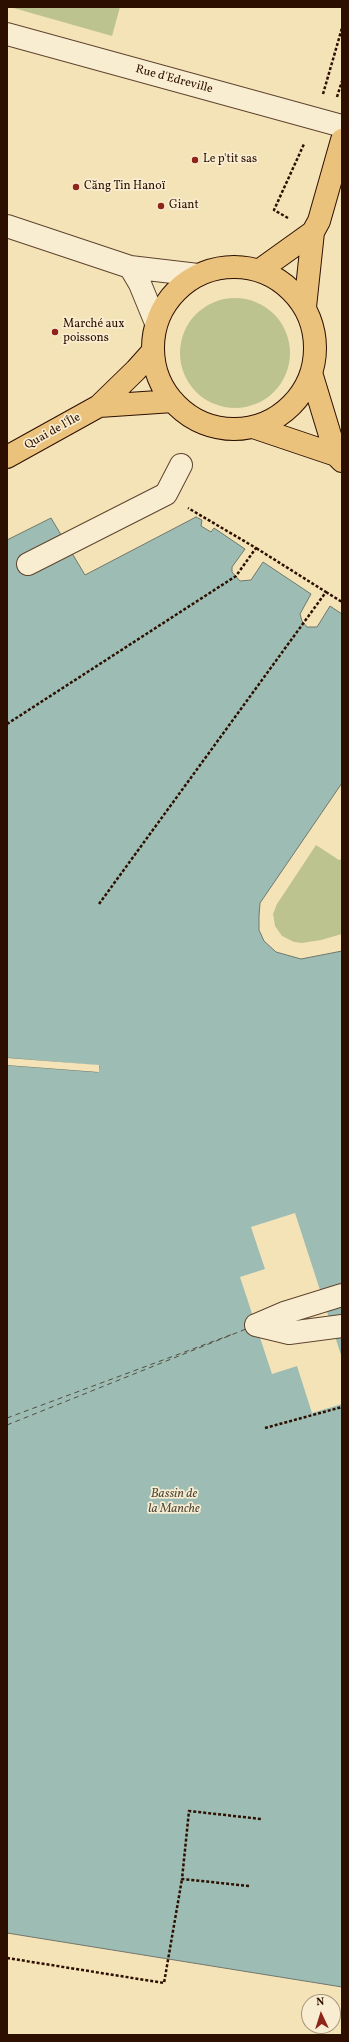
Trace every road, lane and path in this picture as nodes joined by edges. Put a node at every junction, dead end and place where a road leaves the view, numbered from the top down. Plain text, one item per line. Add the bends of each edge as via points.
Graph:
1 (342, 28) edge
2 (7, 34) edge
3 (335, 51) dead end
4 (342, 126) edge
5 (342, 140) edge
6 (7, 226) edge
7 (313, 232) junction
8 (130, 267) junction
9 (260, 270) junction
10 (198, 275) junction
11 (305, 307) junction
12 (156, 323) junction
13 (153, 351) junction
14 (312, 376) junction
15 (173, 401) junction
16 (99, 406) junction
17 (253, 427) junction
18 (7, 457) edge
19 (339, 458) edge
20 (181, 465) dead end
21 (166, 494) junction
22 (256, 548) junction
23 (28, 564) dead end
24 (326, 592) junction
25 (342, 602) edge
26 (7, 724) edge
27 (99, 904) dead end
28 (342, 1295) edge
29 (342, 1326) edge
30 (342, 1407) edge
31 (265, 1428) dead end
32 (261, 1819) dead end
33 (182, 1878) junction
34 (249, 1886) dead end
35 (7, 1958) edge

1 - 3 path
2 - 4 street, Rue d'Edreville
5 - 7 main road via 319,221
6 - 8 street
7 - 9 main road
7 - 11 main road
8 - 10 street
8 - 12 street
9 - 10 main road via 229,266
9 - 11 main road via 286,284
10 - 12 main road via 184,283 172,295
11 - 14 main road via 314,330 316,355
12 - 13 main road via 152,340
13 - 15 main road via 156,374 166,394
13 - 16 main road, Quai de l'Île
14 - 17 main road via 296,401 276,418
14 - 19 main road
15 - 16 main road, Quai de l'Île
15 - 17 main road via 180,409 202,423 227,429
16 - 18 main road, Quai de l'Île
17 - 19 main road
20 - 21 street
21 - 22 path
21 - 23 street
22 - 24 path
22 - 26 path via 236,576
24 - 25 path
24 - 27 path
28 - 29 street via 284,1312 256,1325 289,1333
30 - 31 path
32 - 33 path via 189,1811
33 - 34 path
33 - 35 path via 164,1983

